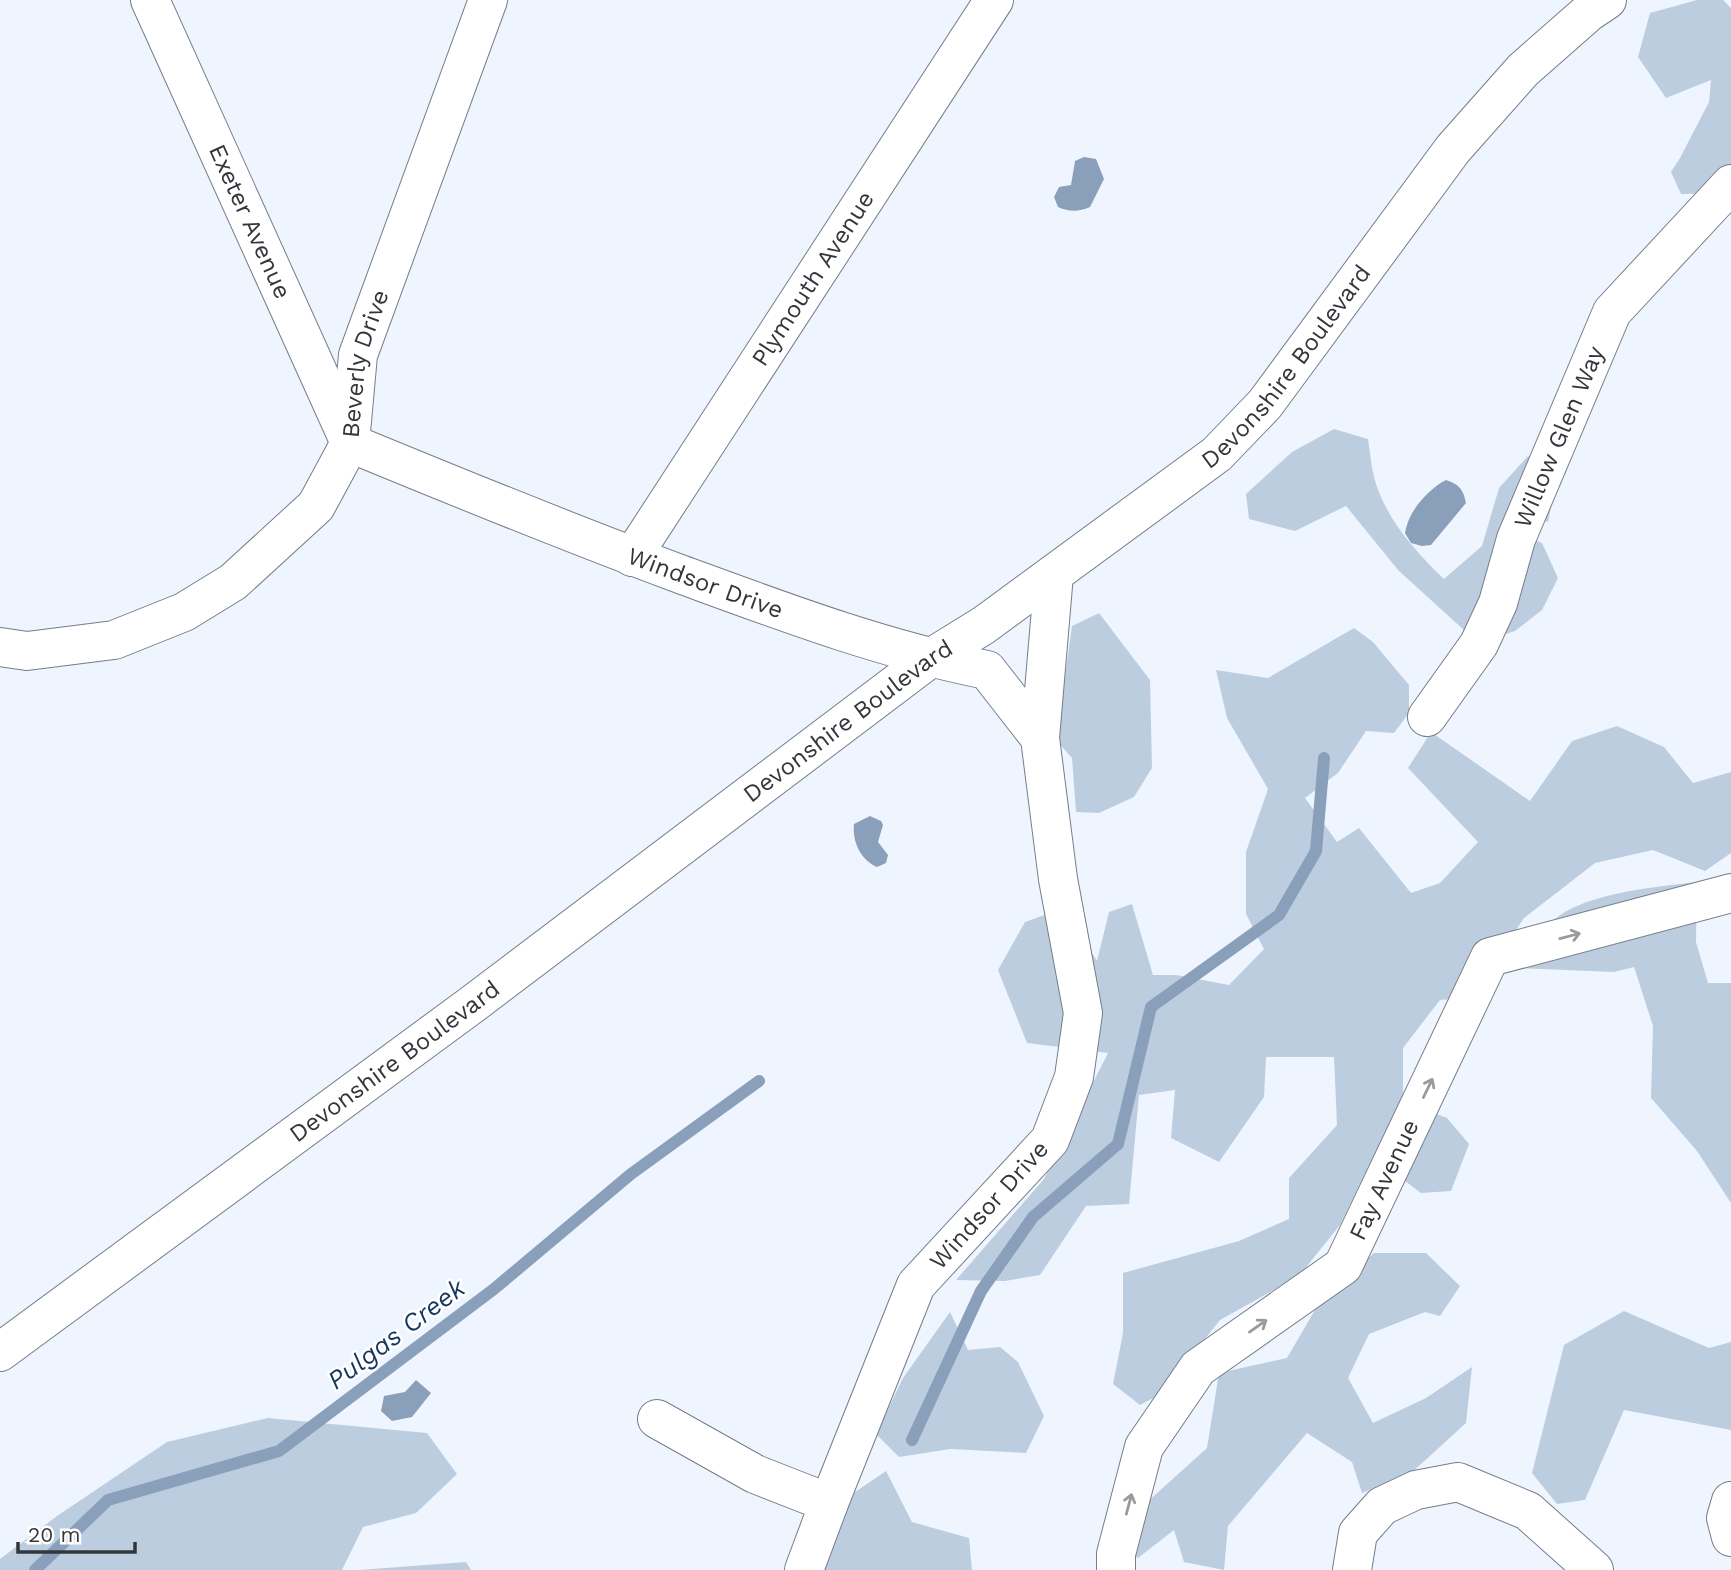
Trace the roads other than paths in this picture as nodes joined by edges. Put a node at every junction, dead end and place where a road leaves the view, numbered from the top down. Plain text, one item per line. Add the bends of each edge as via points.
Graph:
1 (150, 0) edge
2 (488, 0) edge
3 (994, 0) edge
4 (1607, 0) edge
5 (1731, 184) edge
6 (350, 443) junction
7 (632, 557) junction
8 (1054, 575) junction
9 (0, 647) edge
10 (929, 659) junction
11 (1427, 717) dead end
12 (1040, 738) junction
13 (1731, 893) edge
14 (0, 1352) edge
15 (657, 1419) dead end
16 (1731, 1501) edge
17 (828, 1503) junction
18 (1731, 1537) edge
19 (804, 1570) edge
20 (1116, 1570) edge
21 (1352, 1570) edge
22 (1594, 1570) edge

1 - 6 street, Exeter Avenue
2 - 6 street, Beverly Drive via 358,355
3 - 7 street, Plymouth Avenue
4 - 8 street, Devonshire Boulevard via 1523,71 1453,149 1265,404 1217,454
5 - 11 street, Willow Glen Way via 1612,312 1516,539 1498,603 1479,644
6 - 7 street, Windsor Drive
6 - 9 street, Beverly Drive via 316,506 233,582 184,612 114,640 27,651
7 - 10 street, Windsor Drive
8 - 10 street, Devonshire Boulevard
8 - 12 street, Windsor Drive
10 - 12 street, Windsor Drive via 988,670
10 - 14 street, Devonshire Boulevard via 470,1006
12 - 17 street, Windsor Drive via 1058,879 1083,1013 1074,1077 1050,1140 916,1285
20 -> 13 street, Fay Avenue via 1144,1447 1198,1368 1343,1266 1490,957
15 - 17 street via 755,1474
16 - 18 street via 1726,1518
17 - 19 street, Windsor Drive
21 - 22 street via 1358,1533 1382,1506 1416,1490 1458,1482 1528,1511

